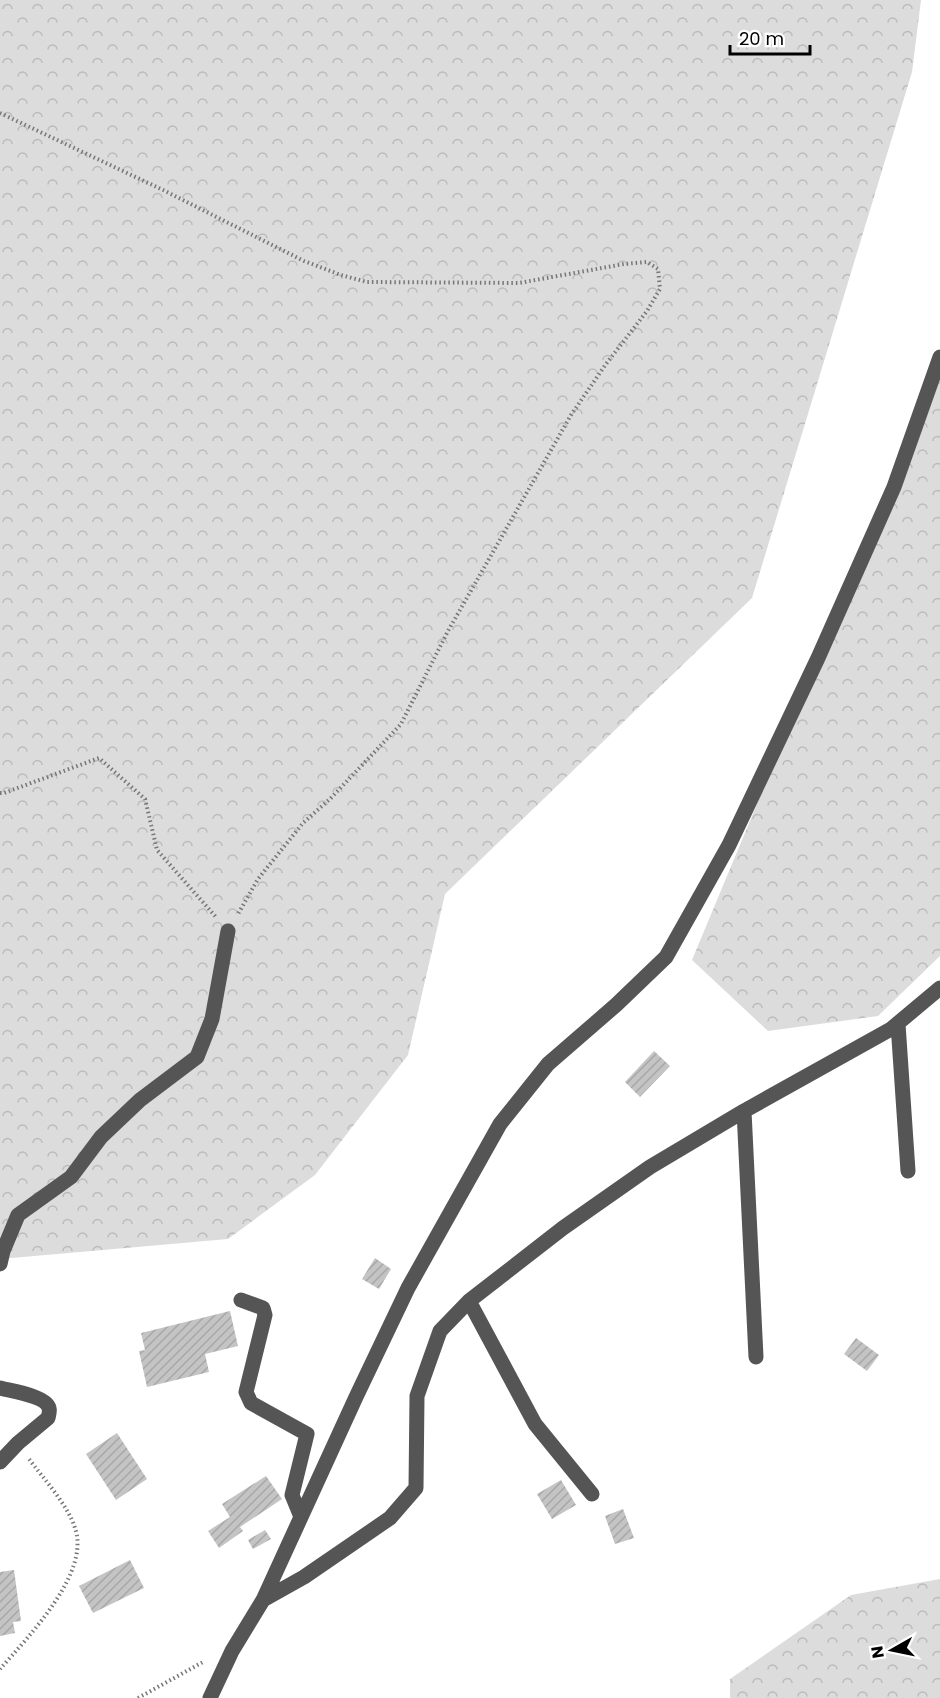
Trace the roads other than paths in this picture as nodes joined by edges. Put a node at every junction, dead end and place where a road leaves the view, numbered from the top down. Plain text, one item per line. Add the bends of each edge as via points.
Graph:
1 (940, 357) edge
2 (228, 931) road end
3 (940, 988) edge
4 (898, 1024) junction
5 (744, 1111) junction
6 (908, 1171) dead end
7 (0, 1264) edge
8 (241, 1300) dead end
9 (469, 1301) junction
10 (756, 1357) dead end
11 (0, 1388) edge
12 (0, 1462) edge
13 (591, 1494) dead end
14 (301, 1517) junction
15 (263, 1600) junction
16 (210, 1698) edge

1 - 14 street via 894,487 819,658 729,845 666,957 548,1064 500,1124 408,1288
2 - 7 street via 212,1018 197,1057 140,1100 101,1137 71,1177 18,1215
3 - 4 street
4 - 5 street
4 - 6 street
5 - 9 street via 650,1167
5 - 10 street
8 - 14 street via 263,1308 265,1315 246,1392 251,1403 307,1434 292,1495
9 - 13 street via 535,1424
9 - 15 street via 440,1331 417,1396 416,1488 390,1518
11 - 12 street via 39,1398 49,1408 48,1418
14 - 15 street
15 - 16 street via 232,1651

